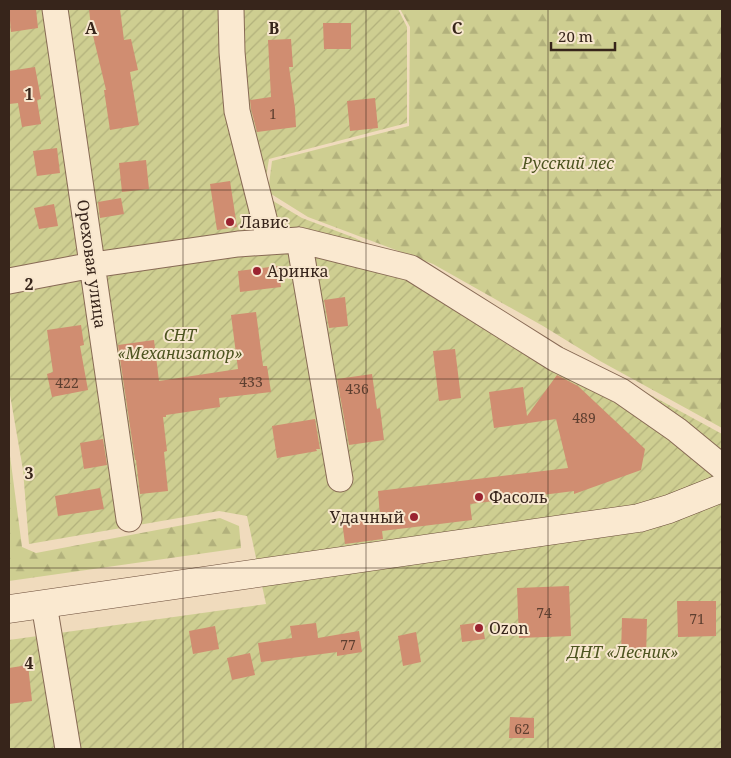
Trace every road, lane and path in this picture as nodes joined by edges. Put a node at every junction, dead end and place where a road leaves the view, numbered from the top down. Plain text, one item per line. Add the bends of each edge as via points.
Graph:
1 (55, 9) edge
2 (231, 9) edge
3 (299, 240) junction
4 (270, 242) junction
5 (93, 265) junction
6 (9, 281) edge
7 (722, 467) edge
8 (340, 479) dead end
9 (722, 488) edge
10 (130, 519) dead end
11 (44, 604) junction
12 (9, 608) edge
13 (68, 749) edge

1 - 5 street, Ореховая улица
2 - 4 street via 238,111
3 - 4 street
3 - 7 street via 411,268 556,359 622,391
3 - 8 street
4 - 5 street
5 - 6 street
5 - 10 street, Ореховая улица
9 - 11 main road via 669,510 639,518
11 - 12 main road
11 - 13 street

